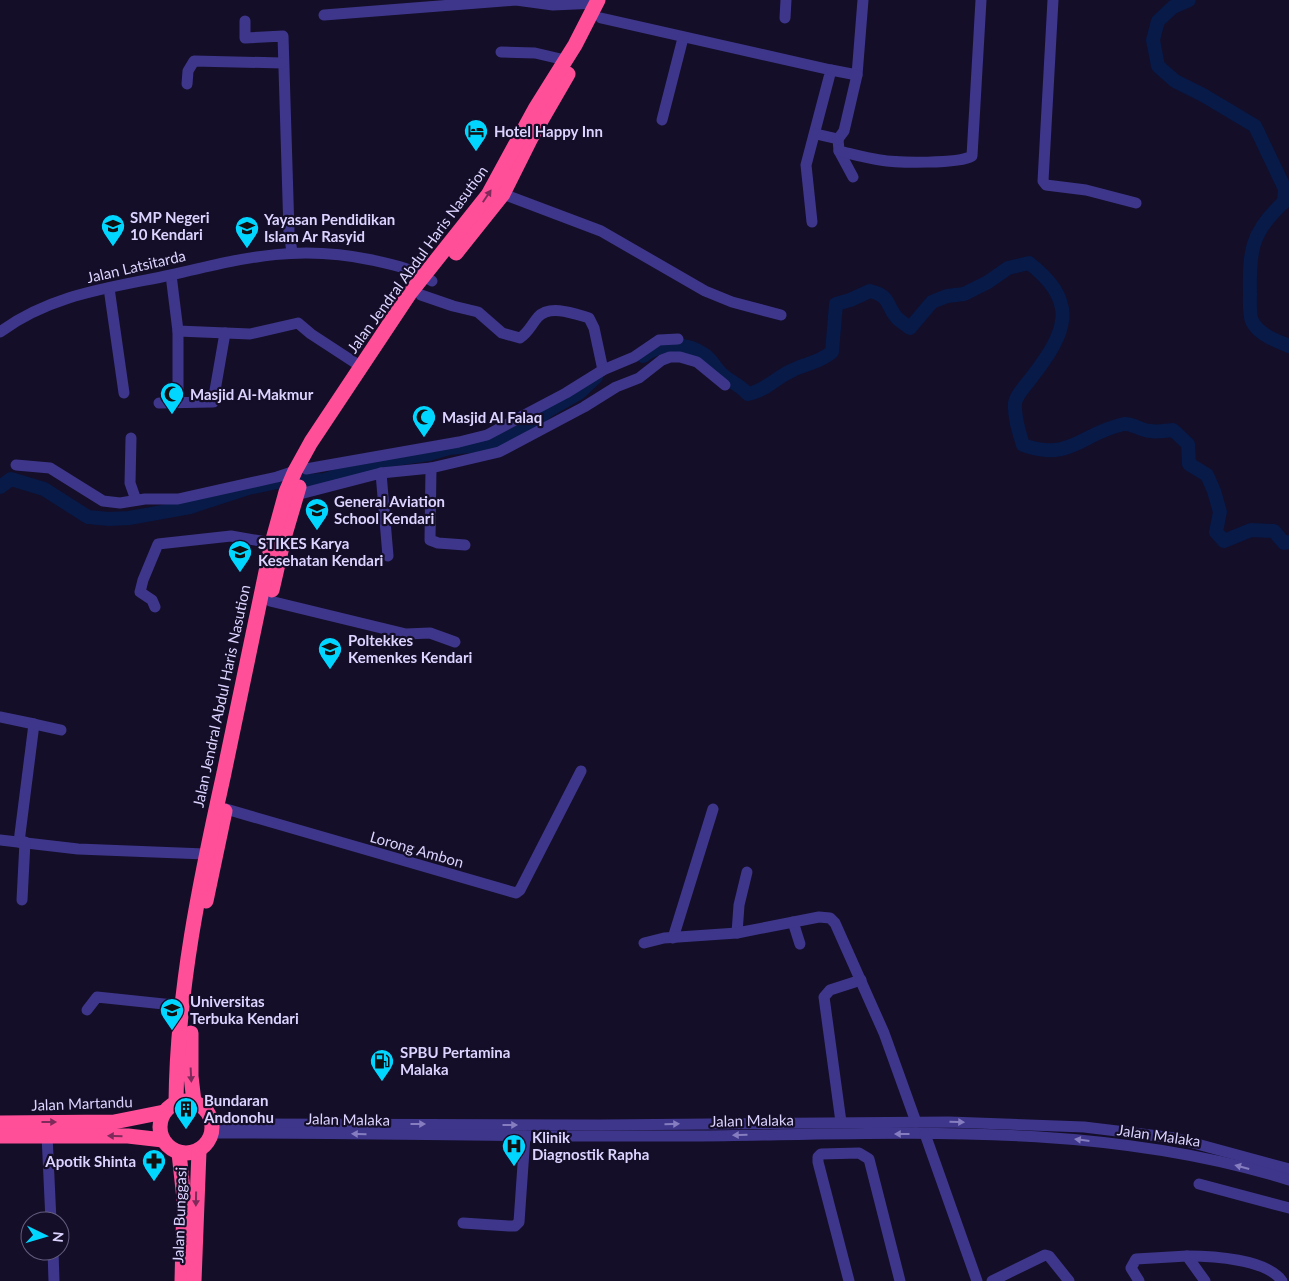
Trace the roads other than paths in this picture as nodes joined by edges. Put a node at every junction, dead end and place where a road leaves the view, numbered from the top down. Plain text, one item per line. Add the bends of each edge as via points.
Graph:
1 (786, 0) edge
2 (863, 0) edge
3 (980, 0) edge
4 (1052, 0) edge
5 (601, 1) edge
6 (324, 15) dead end
7 (601, 18) junction
8 (786, 18) dead end
9 (245, 21) dead end
10 (683, 38) junction
11 (501, 52) dead end
12 (565, 60) junction
13 (282, 63) junction
14 (831, 70) junction
15 (857, 75) junction
16 (187, 84) dead end
17 (662, 120) dead end
18 (816, 134) junction
19 (838, 145) junction
20 (853, 177) dead end
21 (503, 194) junction
22 (1136, 203) dead end
23 (812, 222) dead end
24 (292, 252) junction
25 (171, 274) junction
26 (428, 278) junction
27 (109, 288) junction
28 (421, 295) junction
29 (781, 315) dead end
30 (178, 331) junction
31 (0, 332) edge
32 (225, 333) junction
33 (678, 339) dead end
34 (360, 366) junction
35 (603, 370) junction
36 (725, 385) dead end
37 (124, 393) dead end
38 (178, 402) junction
39 (159, 403) dead end
40 (131, 438) dead end
41 (315, 445) junction
42 (16, 465) dead end
43 (431, 468) junction
44 (299, 472) junction
45 (381, 473) junction
46 (291, 493) junction
47 (136, 500) junction
48 (272, 543) junction
49 (465, 545) dead end
50 (388, 556) dead end
51 (270, 601) junction
52 (155, 607) dead end
53 (454, 642) dead end
54 (252, 661) junction
55 (0, 717) edge
56 (34, 724) junction
57 (61, 730) dead end
58 (581, 771) dead end
59 (226, 809) junction
60 (713, 809) dead end
61 (0, 840) edge
62 (22, 842) junction
63 (205, 854) junction
64 (747, 872) dead end
65 (22, 900) dead end
66 (793, 922) junction
67 (197, 930) junction
68 (737, 933) junction
69 (673, 938) junction
70 (644, 943) dead end
71 (800, 944) dead end
72 (861, 980) junction
73 (183, 1006) junction
74 (87, 1010) dead end
75 (194, 1102) junction
76 (176, 1103) junction
77 (164, 1112) junction
78 (841, 1122) junction
79 (916, 1122) junction
80 (0, 1123) edge
81 (793, 1128) junction
82 (212, 1129) junction
83 (47, 1135) junction
84 (0, 1136) edge
85 (526, 1136) junction
86 (926, 1136) junction
87 (163, 1140) junction
88 (199, 1150) junction
89 (179, 1153) junction
90 (1289, 1169) edge
91 (1289, 1180) edge
92 (1199, 1184) dead end
93 (1289, 1208) edge
94 (51, 1211) edge
95 (463, 1223) dead end
96 (1187, 1256) junction
97 (53, 1261) edge
98 (1289, 1275) edge
99 (1279, 1277) edge
100 (54, 1281) edge
101 (182, 1281) edge
102 (194, 1281) edge
103 (849, 1281) edge
104 (900, 1281) edge
105 (976, 1281) edge
106 (992, 1281) edge
107 (1069, 1281) edge
108 (1139, 1281) edge
109 (1205, 1281) edge

1 - 8 street
2 - 15 street
3 - 19 street via 972,156 961,160 883,160
4 - 22 street via 1043,181 1046,185 1086,190
5 - 6 street via 553,6 516,0
5 - 7 highway, Jalan Jendral Abdul Haris Nasution
5 - 12 highway, Jalan Jendral Abdul Haris Nasution
7 - 10 street
7 - 21 highway, Jalan Jendral Abdul Haris Nasution via 535,130
9 - 13 street via 245,38 283,36
10 - 14 street
10 - 17 street
11 - 12 street via 535,53
26 -> 12 highway, Jalan Jendral Abdul Haris Nasution via 488,195 534,109
13 - 16 street via 194,61 188,71
13 - 24 street via 285,69
14 - 15 street
14 - 18 street
15 - 19 street
18 - 19 street
18 - 23 street via 806,165
19 - 20 street
21 - 26 highway, Jalan Jendral Abdul Haris Nasution
21 - 29 street via 601,231 705,291
24 - 25 street, Jalan Latsitarda via 234,260
24 - 26 street, Jalan Latsitarda via 358,257 405,267
25 - 27 street, Jalan Latsitarda
25 - 30 street
26 - 28 highway, Jalan Jendral Abdul Haris Nasution
26 - 34 highway, Jalan Jendral Abdul Haris Nasution
27 - 31 street, Jalan Latsitarda via 51,303 26,314
27 - 37 street
28 - 35 street via 478,312 502,333 520,338 545,312 589,318
28 - 41 highway, Jalan Jendral Abdul Haris Nasution
30 - 32 street
30 - 38 street
32 - 34 street via 258,333 298,323
32 - 38 street via 213,402
33 - 35 street via 659,340 634,357
34 - 41 highway, Jalan Jendral Abdul Haris Nasution
35 - 44 street via 487,435
36 - 43 street via 696,362 680,356 670,357 639,378 616,387 584,408 499,452
38 - 39 street
40 - 47 street via 130,483
41 - 44 highway, Jalan Jendral Abdul Haris Nasution
42 - 47 street via 50,468 103,501 120,503
43 - 45 street
43 - 49 street via 430,540
44 - 46 highway, Jalan Jendral Abdul Haris Nasution
44 - 47 street via 178,499
45 - 46 street
45 - 50 street
46 - 48 highway, Jalan Jendral Abdul Haris Nasution
46 - 51 highway, Jalan Jendral Abdul Haris Nasution
48 - 52 street via 231,536 158,544 140,592 152,600
48 - 54 highway, Jalan Jendral Abdul Haris Nasution
51 - 53 street via 406,634 430,633
51 - 54 highway, Jalan Jendral Abdul Haris Nasution
54 - 59 highway, Jalan Jendral Abdul Haris Nasution
54 - 63 highway, Jalan Jendral Abdul Haris Nasution
55 - 56 street
56 - 57 street
56 - 62 street
58 - 59 street, Lorong Ambon via 516,893
59 - 67 highway, Jalan Jendral Abdul Haris Nasution
60 - 69 street
61 - 62 street
62 - 63 street via 78,849
62 - 65 street
63 - 67 highway, Jalan Jendral Abdul Haris Nasution
64 - 68 street
66 - 68 street
66 - 71 street
66 - 72 street via 823,916 833,920
67 - 73 highway, Jalan Jendral Abdul Haris Nasution
67 -> 75 highway, Jalan Jendral Abdul Haris Nasution via 190,1051
68 - 69 street
69 - 70 street
72 - 78 street via 830,990 824,997
72 - 79 street
73 - 74 street via 98,997
73 - 76 highway, Jalan Jendral Abdul Haris Nasution
75 - 76 highway
75 - 82 highway via 206,1110
76 - 77 highway
80 -> 77 highway, Jalan Martandu via 114,1122
77 - 87 highway via 160,1121
78 - 79 street, Jalan Malaka
78 - 81 street, Jalan Malaka
79 -> 90 street, Jalan Malaka via 1084,1127 1150,1134 1215,1147
82 -> 81 street, Jalan Malaka via 617,1125
81 -> 85 street, Jalan Malaka
86 -> 81 street, Jalan Malaka
85 -> 82 street, Jalan Malaka
82 - 88 highway via 207,1143
83 - 84 highway, Jalan Martandu
87 -> 83 highway, Jalan Martandu
83 - 94 street
85 - 95 street via 519,1222 515,1226
91 -> 86 street, Jalan Malaka via 1204,1157 1151,1147 1044,1136
86 - 105 street
87 - 89 highway
88 - 89 highway
88 -> 102 highway, Jalan Bunggasi
89 - 101 highway, Jalan Bunggasi via 184,1199
92 - 93 street
96 - 99 street via 1227,1257
96 - 108 street via 1136,1259 1131,1268
96 - 109 street
97 - 100 street
98 - 99 street
103 - 104 street via 818,1162 822,1154 859,1154 869,1159
106 - 107 street via 1045,1255

